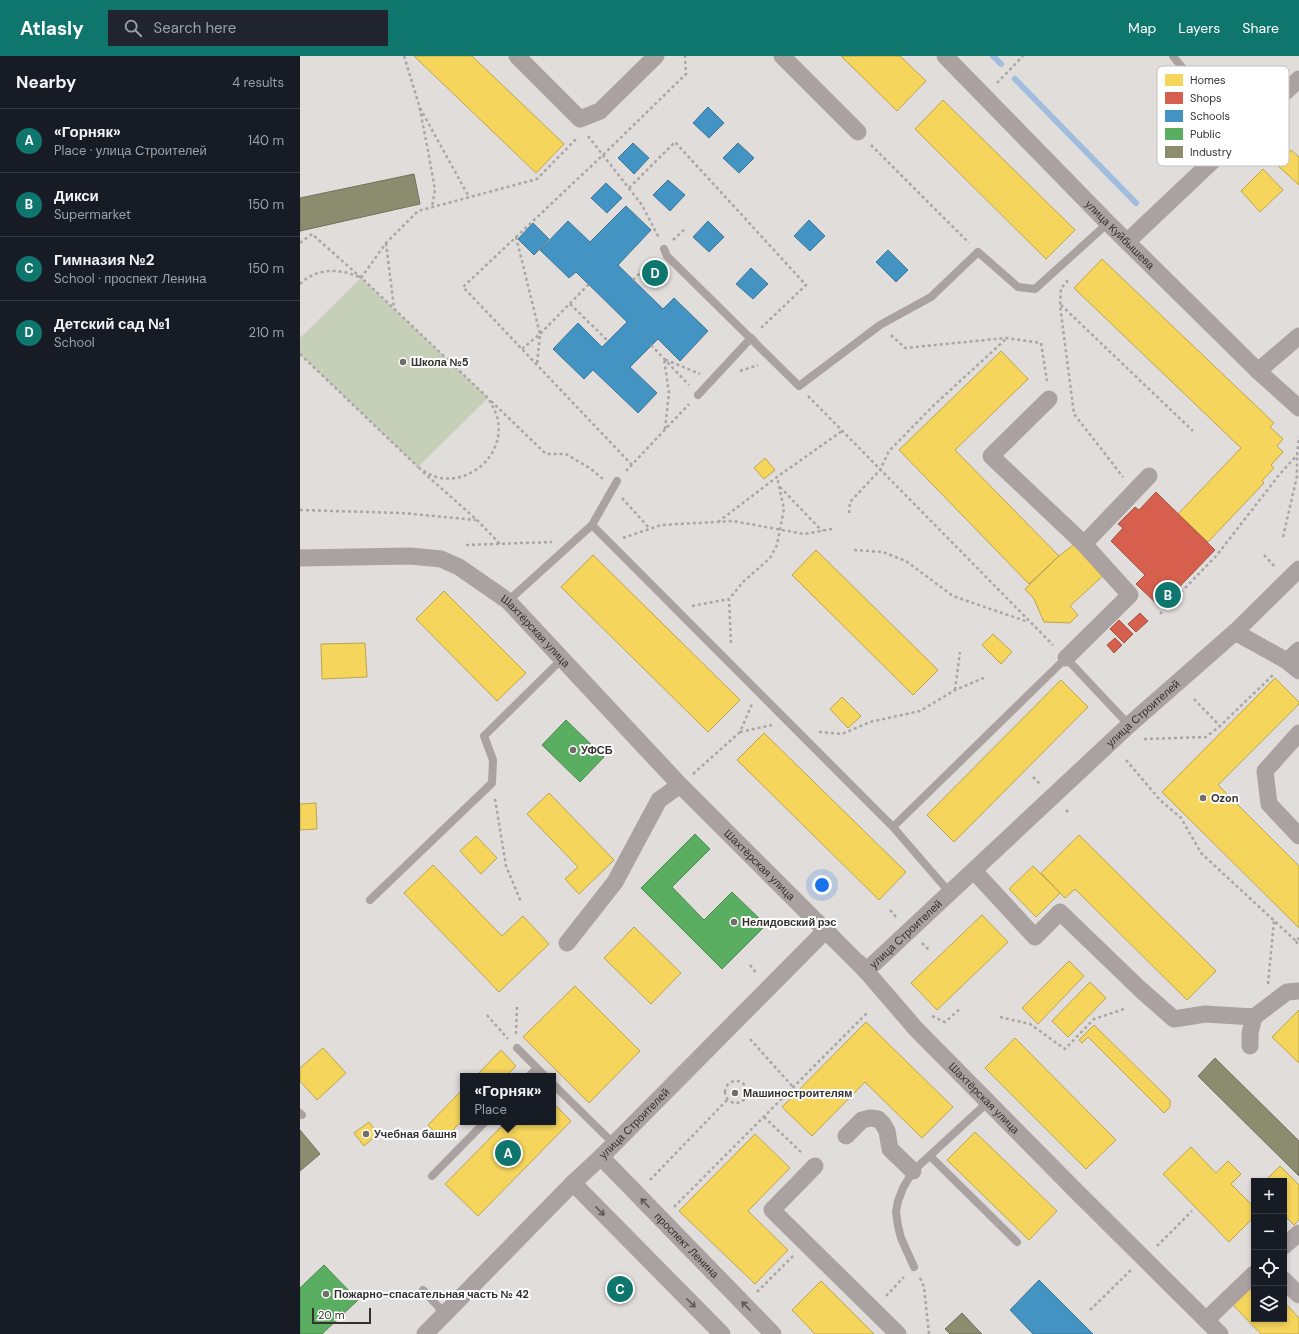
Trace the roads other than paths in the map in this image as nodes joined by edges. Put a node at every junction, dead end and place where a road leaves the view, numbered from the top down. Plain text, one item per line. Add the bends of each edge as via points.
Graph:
1 (517, 56) edge
2 (656, 56) edge
3 (782, 56) edge
4 (945, 56) edge
5 (1173, 56) edge
6 (1181, 66) edge
7 (1299, 79) edge
8 (1289, 88) edge
9 (858, 132) road end
10 (1207, 166) edge
11 (1108, 223) junction
12 (1128, 241) junction
13 (664, 249) road end
14 (1299, 336) edge
15 (751, 338) junction
16 (1258, 371) junction
17 (698, 395) road end
18 (1050, 399) road end
19 (1299, 408) edge
20 (1149, 476) dead end
21 (617, 480) road end
22 (592, 525) junction
23 (1084, 544) junction
24 (300, 558) edge
25 (1299, 569) edge
26 (508, 601) junction
27 (1235, 632) junction
28 (1066, 658) junction
29 (562, 659) junction
30 (1295, 660) edge
31 (1129, 725) junction
32 (1299, 733) edge
33 (680, 786) junction
34 (893, 827) junction
35 (1299, 836) edge
36 (974, 871) junction
37 (950, 892) junction
38 (370, 900) dead end
39 (826, 930) junction
40 (567, 943) dead end
41 (866, 971) junction
42 (1299, 991) edge
43 (1260, 1012) junction
44 (1250, 1046) dead end
45 (516, 1048) road end
46 (537, 1068) junction
47 (532, 1073) edge
48 (542, 1073) edge
49 (556, 1087) edge
50 (988, 1102) junction
51 (481, 1125) edge
52 (846, 1136) dead end
53 (614, 1144) junction
54 (930, 1156) junction
55 (601, 1157) junction
56 (815, 1166) road end
57 (913, 1171) junction
58 (432, 1176) dead end
59 (573, 1183) junction
60 (1299, 1232) edge
61 (1017, 1242) dead end
62 (1287, 1243) edge
63 (914, 1266) road end
64 (1251, 1277) edge
65 (1287, 1283) edge
66 (423, 1290) dead end
67 (1299, 1294) edge
68 (445, 1314) junction
69 (1206, 1320) junction
70 (425, 1334) edge
71 (722, 1334) edge
72 (773, 1334) edge
73 (898, 1334) edge
74 (1220, 1334) edge

1 - 2 street via 582,124 600,111
3 - 9 street
4 - 11 street, улица Куйбышева
5 - 6 lane
7 - 8 street
10 - 12 street
11 - 12 street, улица Куйбышева
11 - 15 lane via 1035,289 1018,287 978,252 931,296 880,325 799,386
12 - 16 street, улица Куйбышева
13 - 15 lane via 667,256
14 - 16 street
15 - 17 lane
16 - 19 street, улица Куйбышева
18 - 23 street via 991,456
20 - 23 street
21 - 22 lane
22 - 26 lane
22 - 34 lane
23 - 28 street via 1130,595
24 - 26 street, Шахтёрская улица via 410,556 440,559 459,567
25 - 27 street, улица Строителей
26 - 29 street, Шахтёрская улица
27 - 30 street
27 - 31 street, улица Строителей
28 - 31 lane
28 - 34 lane
29 - 33 street, Шахтёрская улица
29 - 38 lane via 484,736 493,760 492,783
31 - 36 street, улица Строителей
32 - 35 street via 1265,771 1269,804
33 - 39 street, Шахтёрская улица
33 - 40 street via 659,800 615,882
34 - 37 lane
36 - 37 street, улица Строителей
36 - 43 street via 1035,938 1060,912 1174,1019 1205,1014
37 - 41 street, улица Строителей
39 - 41 street, улица Строителей
39 - 53 street, улица Строителей
41 - 50 street, Шахтёрская улица via 916,1029
42 - 43 street via 1287,992
43 - 44 street via 1250,1033
45 - 46 lane
46 - 47 lane
46 - 48 lane
49 - 53 lane
50 - 54 lane
50 - 69 street, Шахтёрская улица
51 - 58 lane
52 - 57 street via 862,1120 878,1119 887,1131 890,1149
53 - 55 street, улица Строителей
54 - 57 lane
54 - 61 lane
55 - 59 street, улица Строителей
72 -> 55 street, проспект Ленина
56 - 73 street via 772,1210
57 - 63 lane via 903,1188 896,1212 901,1238
59 - 68 street, улица Строителей
59 -> 71 street
60 - 62 street
64 - 69 street
65 - 67 street
66 - 68 lane
68 - 70 street, улица Строителей
69 - 74 street, Шахтёрская улица

